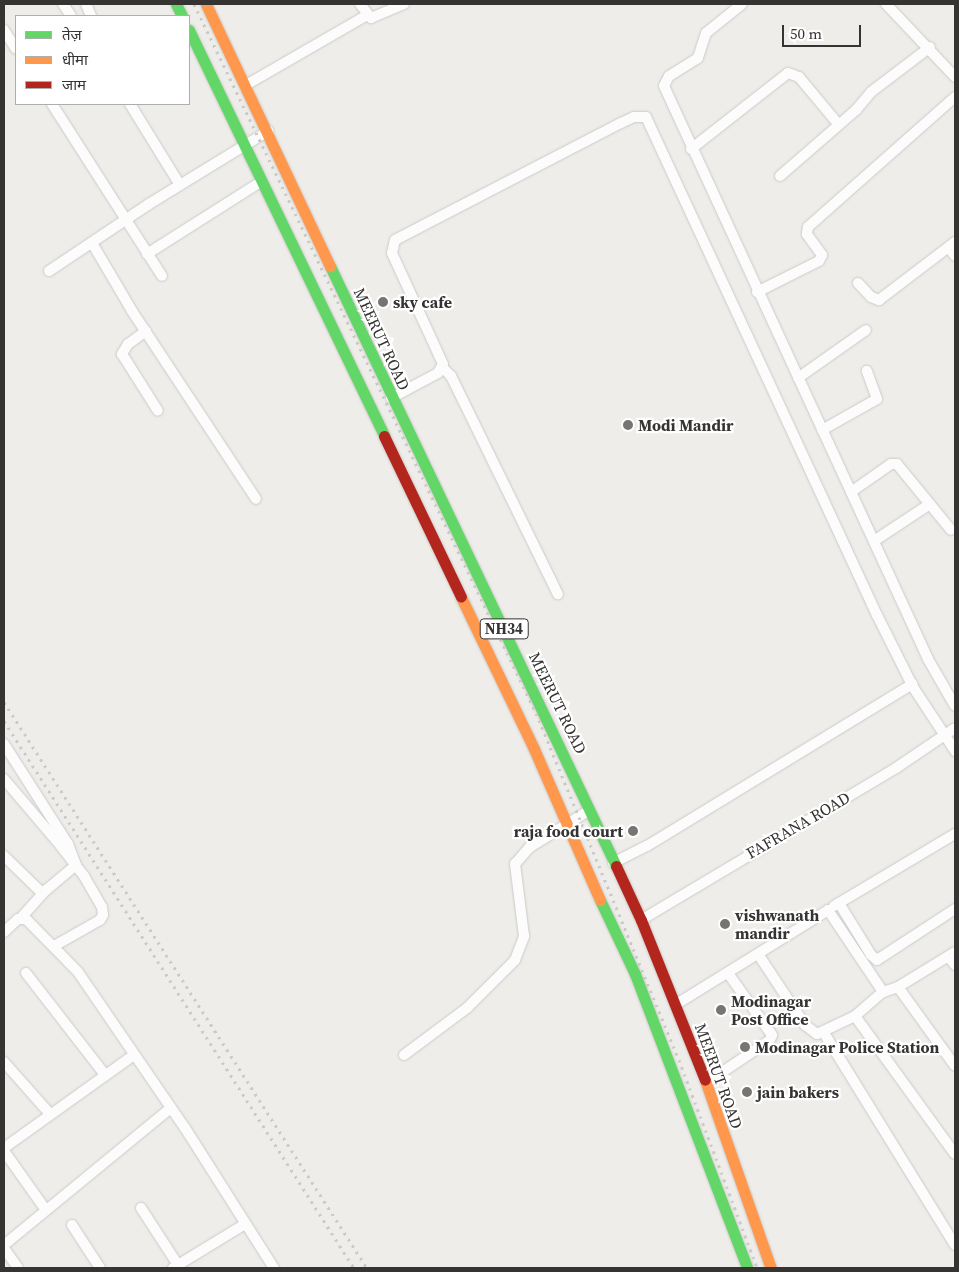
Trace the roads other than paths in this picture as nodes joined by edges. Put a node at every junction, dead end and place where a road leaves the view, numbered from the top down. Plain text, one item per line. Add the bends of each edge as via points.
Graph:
1 (63, 4) edge
2 (206, 4) edge
3 (360, 4) edge
4 (403, 4) edge
5 (742, 4) edge
6 (889, 5) edge
7 (70, 15) edge
8 (367, 16) junction
9 (4, 30) edge
10 (190, 32) edge
11 (15, 47) edge
12 (930, 47) junction
13 (955, 77) edge
14 (246, 85) junction
15 (955, 97) edge
16 (53, 105) edge
17 (131, 105) edge
18 (839, 125) junction
19 (268, 131) junction
20 (245, 146) junction
21 (691, 149) junction
22 (780, 176) dead end
23 (262, 181) junction
24 (180, 185) junction
25 (126, 220) junction
26 (92, 243) junction
27 (953, 249) edge
28 (147, 254) junction
29 (50, 271) dead end
30 (162, 276) dead end
31 (858, 284) dead end
32 (757, 292) junction
33 (866, 330) dead end
34 (146, 331) junction
35 (442, 367) junction
36 (867, 371) dead end
37 (798, 378) junction
38 (391, 398) junction
39 (158, 411) dead end
40 (822, 430) junction
41 (852, 492) junction
42 (256, 499) dead end
43 (930, 504) junction
44 (951, 530) dead end
45 (874, 541) junction
46 (558, 594) dead end
47 (912, 684) junction
48 (955, 706) edge
49 (955, 728) edge
50 (944, 735) junction
51 (4, 744) edge
52 (562, 749) junction
53 (955, 751) edge
54 (539, 761) junction
55 (4, 779) edge
56 (590, 810) junction
57 (565, 826) junction
58 (954, 837) edge
59 (4, 856) edge
60 (613, 862) junction
61 (76, 865) junction
62 (42, 893) junction
63 (839, 903) junction
64 (955, 909) edge
65 (828, 910) junction
66 (22, 917) junction
67 (641, 920) junction
68 (4, 932) edge
69 (54, 946) junction
70 (758, 954) junction
71 (953, 958) edge
72 (26, 973) dead end
73 (728, 973) junction
74 (898, 988) junction
75 (883, 992) junction
76 (675, 1005) junction
77 (855, 1016) junction
78 (824, 1033) junction
79 (134, 1055) junction
80 (404, 1055) dead end
81 (4, 1062) edge
82 (955, 1066) edge
83 (105, 1075) junction
84 (706, 1083) junction
85 (171, 1108) junction
86 (50, 1114) junction
87 (4, 1150) edge
88 (955, 1154) edge
89 (141, 1208) dead end
90 (46, 1209) junction
91 (246, 1224) junction
92 (72, 1225) dead end
93 (955, 1244) edge
94 (4, 1246) edge
95 (177, 1267) edge
96 (18, 1268) edge
97 (100, 1268) edge
98 (274, 1268) edge
99 (747, 1268) edge
100 (770, 1268) edge

1 - 7 street
2 - 14 highway, MEERUT ROAD / NH34
3 - 8 street
4 - 8 street via 378,18
5 - 21 street via 706,33 698,58 665,80 668,98
6 - 12 street
8 - 14 street
9 - 11 street
10 - 20 highway, NH34
12 - 13 street
12 - 18 street via 871,92
14 - 19 highway, MEERUT ROAD / NH34
15 - 32 street via 808,227 807,234 822,255 819,261
16 - 25 street
17 - 24 street
18 - 21 street via 799,77 788,73
18 - 22 street
19 - 20 street
19 - 38 highway, MEERUT ROAD / NH34
20 - 23 highway, NH34
20 - 24 street
21 - 32 street
23 - 28 street
23 - 54 highway, NH34
24 - 25 street
25 - 26 street
25 - 28 street
26 - 29 street
26 - 34 street
27 - 31 street via 879,300
28 - 30 street
32 - 37 street
33 - 37 street
34 - 39 street via 128,344 122,354
34 - 42 street
35 - 38 street via 438,373
35 - 46 street via 451,376
35 - 47 street via 439,350 392,253 396,240 620,124 646,117
36 - 40 street via 877,399
37 - 40 street
38 - 52 highway, MEERUT ROAD / NH34
40 - 41 street
41 - 43 street via 896,463
41 - 45 street
43 - 44 street
43 - 45 street
45 - 48 street via 928,659
47 - 50 street
47 - 60 street via 647,846
49 - 50 street, FAFRANA ROAD
50 - 53 street
50 - 67 street, FAFRANA ROAD via 896,768
51 - 61 street via 68,844
52 - 54 highway
52 - 56 highway, MEERUT ROAD / NH34
54 - 57 highway, NH34
55 - 61 street
56 - 57 street
56 - 60 highway, MEERUT ROAD / NH34
57 - 80 street via 530,847 515,864 524,936 515,960 467,1008
57 - 99 highway, NH34 via 635,974
58 - 63 street
59 - 62 street
60 - 67 highway, MEERUT ROAD / NH34
61 - 62 street
61 - 69 street via 103,915
62 - 66 street
63 - 64 street via 877,960
63 - 65 street
65 - 70 street
65 - 75 street
66 - 68 street
66 - 69 street
67 - 76 highway, MEERUT ROAD / NH34
69 - 79 street via 78,972
70 - 73 street
70 - 78 street via 810,1032
71 - 74 street
72 - 83 street
73 - 76 street
73 - 84 street via 772,1035 770,1040
74 - 75 street
74 - 82 street
75 - 77 street
76 - 84 highway, MEERUT ROAD / NH34
77 - 78 street
77 - 88 street
78 - 93 street
79 - 83 street
79 - 85 street
81 - 86 street
83 - 86 street
84 - 100 highway, MEERUT ROAD / NH34
85 - 90 street
85 - 91 street
86 - 87 street
87 - 90 street
89 - 95 street
90 - 94 street
91 - 95 street
91 - 98 street
92 - 97 street
94 - 96 street

